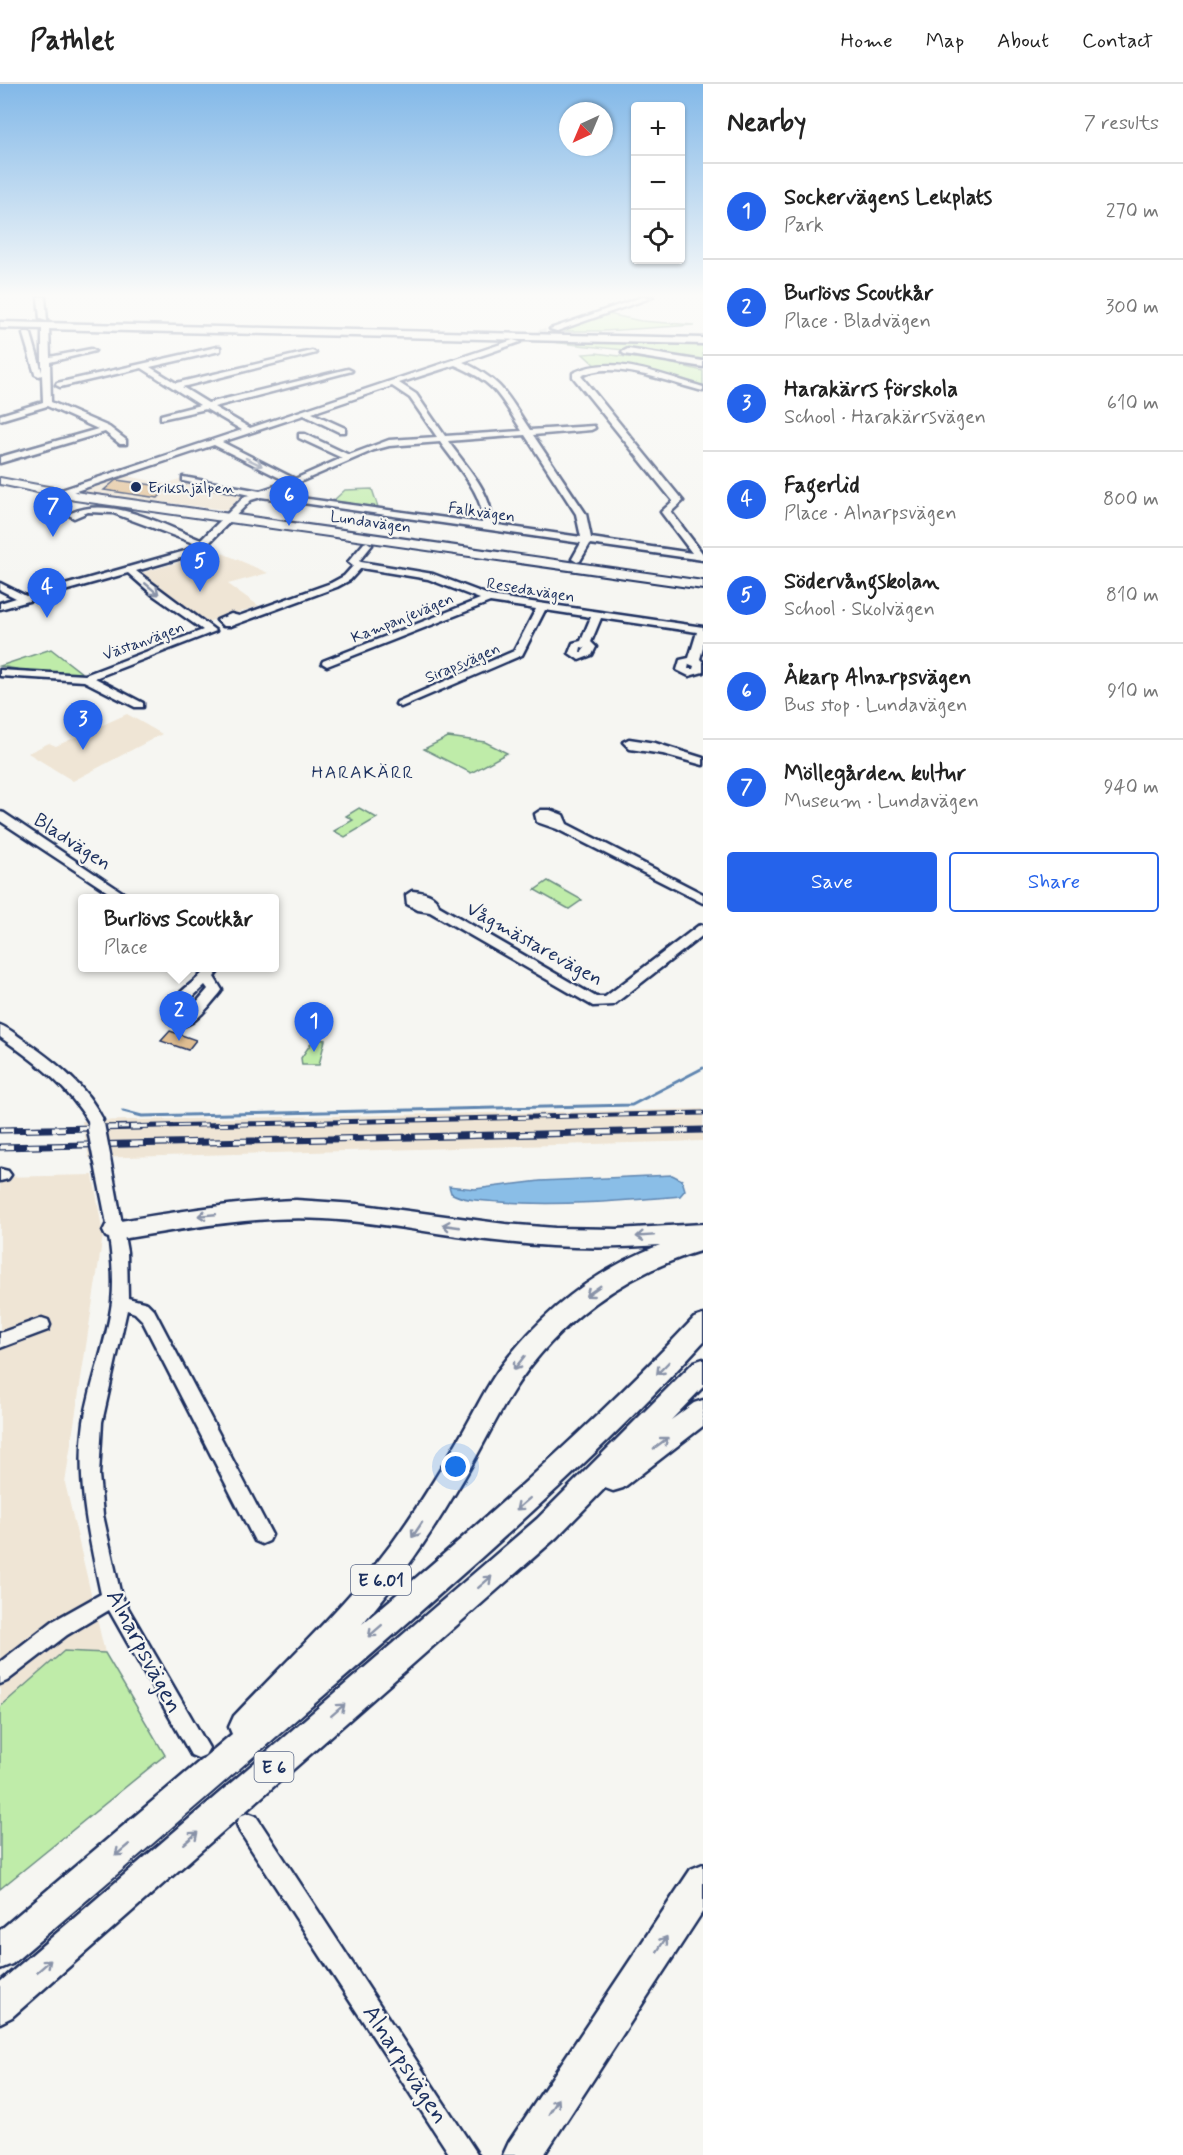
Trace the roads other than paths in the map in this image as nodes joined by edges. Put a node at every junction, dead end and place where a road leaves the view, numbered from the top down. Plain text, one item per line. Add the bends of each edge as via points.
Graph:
1 (46, 394) edge
2 (186, 394) edge
3 (256, 394) edge
4 (358, 394) edge
5 (410, 394) edge
6 (502, 394) edge
7 (591, 394) edge
8 (46, 403) junction
9 (206, 406) junction
10 (304, 412) junction
11 (164, 417) dead end
12 (0, 418) edge
13 (591, 428) dead end
14 (106, 429) junction
15 (342, 429) dead end
16 (248, 430) junction
17 (529, 433) junction
18 (302, 436) dead end
19 (443, 439) junction
20 (213, 441) junction
21 (123, 442) dead end
22 (349, 458) junction
23 (0, 460) edge
24 (186, 479) dead end
25 (0, 481) edge
26 (295, 482) junction
27 (58, 494) junction
28 (258, 494) junction
29 (74, 514) dead end
30 (229, 518) junction
31 (486, 526) junction
32 (587, 541) junction
33 (203, 544) junction
34 (367, 545) dead end
35 (701, 557) edge
36 (577, 559) dead end
37 (358, 565) junction
38 (131, 571) junction
39 (703, 585) edge
40 (0, 586) edge
41 (25, 599) junction
42 (489, 599) junction
43 (0, 606) edge
44 (542, 607) junction
45 (597, 615) junction
46 (240, 619) dead end
47 (703, 631) edge
48 (585, 643) dead end
49 (694, 660) dead end
50 (327, 663) dead end
51 (0, 673) edge
52 (86, 678) junction
53 (401, 704) dead end
54 (139, 705) dead end
55 (664, 751) dead end
56 (703, 762) edge
57 (0, 816) edge
58 (561, 826) dead end
59 (118, 894) edge
60 (703, 899) edge
61 (433, 908) dead end
62 (703, 929) edge
63 (0, 1030) edge
64 (115, 1231) junction
65 (703, 1231) edge
66 (703, 1241) edge
67 (120, 1302) junction
68 (42, 1325) dead end
69 (703, 1325) edge
70 (0, 1341) edge
71 (703, 1370) edge
72 (703, 1412) edge
73 (547, 1528) junction
74 (262, 1534) dead end
75 (112, 1598) junction
76 (0, 1674) edge
77 (198, 1748) dead end
78 (166, 1812) junction
79 (248, 1824) dead end
80 (703, 1881) edge
81 (0, 1952) edge
82 (0, 2005) edge
83 (465, 2155) edge
84 (522, 2155) edge

1 - 8 street
2 - 9 street
3 - 9 street
4 - 10 street
5 - 19 street
6 - 17 street
7 - 35 street via 678,501 666,512
8 - 12 street
8 - 14 street
9 - 11 street
9 - 16 street
10 - 15 street
10 - 16 street
13 - 17 street
14 - 21 street
14 - 23 street
16 - 20 street
17 - 19 street
17 - 32 street via 581,514
18 - 22 street
19 - 22 street via 389,443
19 - 31 street via 488,507
20 -> 26 street
20 - 27 street
22 - 26 street
24 - 28 street, Falkvägen
25 - 27 main road, Lundavägen
26 - 28 street
27 - 30 main road, Lundavägen
28 - 30 street via 248,498
28 - 31 street, Falkvägen
29 - 33 street via 87,509 114,510
30 - 33 street
30 - 39 main road, Lundavägen
31 - 32 street, Falkvägen
32 - 35 street, Falkvägen
32 - 36 street
33 - 38 street via 188,554
34 - 37 street via 352,562
37 - 42 street, Resedavägen via 430,576
37 - 46 street via 341,582
38 - 41 street
38 -> 52 street, Västanvägen via 211,631
40 - 41 street
41 - 43 street
42 - 44 street, Resedavägen
42 - 50 street, Kampanjevägen
44 - 45 street, Resedavägen
44 - 53 street, Sirapsvägen via 512,657
45 - 47 street, Resedavägen
45 - 48 street
47 - 49 street
51 - 52 street
52 - 54 street
55 - 56 street
57 - 59 street, Bladvägen
58 - 60 street
61 - 62 street, Vågmästarevägen via 593,1001 608,1002
63 - 64 street, Alnarpsvägen, bridge via 38,1057 91,1108
65 -> 64 highway via 589,1239 294,1209 201,1215
64 - 67 street, Alnarpsvägen
66 -> 78 highway, E 6.01 via 658,1255 612,1279 557,1319 535,1342 495,1397 438,1498 363,1603
67 - 74 street via 141,1308 148,1315
67 - 75 street, Alnarpsvägen via 97,1397 90,1475 99,1544
68 - 70 street
69 -> 78 highway, E 6 via 550,1480
71 - 73 highway, E 6
73 -> 72 highway
82 -> 73 highway, E 6
75 - 76 street via 60,1628
75 - 77 street, Alnarpsvägen
78 -> 81 highway, E 6
79 - 83 street, Alnarpsvägen
84 -> 80 highway

